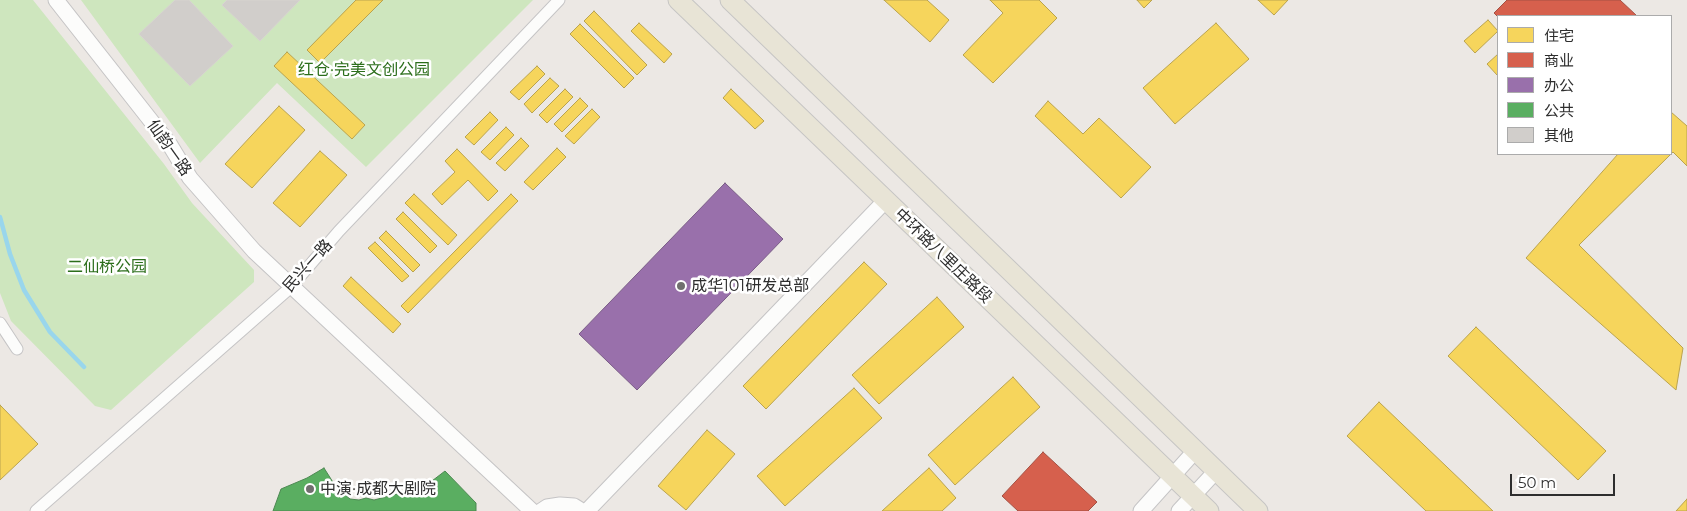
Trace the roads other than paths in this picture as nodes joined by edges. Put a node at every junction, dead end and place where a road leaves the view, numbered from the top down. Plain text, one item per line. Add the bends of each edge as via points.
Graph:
1 (56, 0) edge
2 (559, 0) edge
3 (678, 0) edge
4 (730, 0) edge
5 (886, 200) junction
6 (292, 288) junction
7 (0, 323) edge
8 (18, 349) dead end
9 (1195, 451) junction
10 (1216, 471) junction
11 (1172, 476) junction
12 (1193, 496) junction
13 (36, 511) edge
14 (532, 511) edge
15 (541, 511) edge
16 (582, 511) edge
17 (587, 511) edge
18 (1141, 511) edge
19 (1179, 511) edge
20 (1208, 511) edge
21 (1258, 511) edge

1 - 6 street, 仙韵一路 via 170,145 190,178 254,251
2 - 6 street, 民兴一路 via 339,231
3 - 5 main road, 中环路八里庄路段
4 - 9 main road
5 - 11 main road, 中环路八里庄路段
5 - 17 street
6 - 13 street, 民兴一路
6 - 14 street, 仙韵一路
7 - 8 street
9 - 10 main road
9 - 11 street
10 - 12 street
10 - 21 main road
11 - 12 main road, 中环路八里庄路段
11 - 18 street
12 - 19 street
12 - 20 main road, 中环路八里庄路段
15 - 16 street via 560,504

